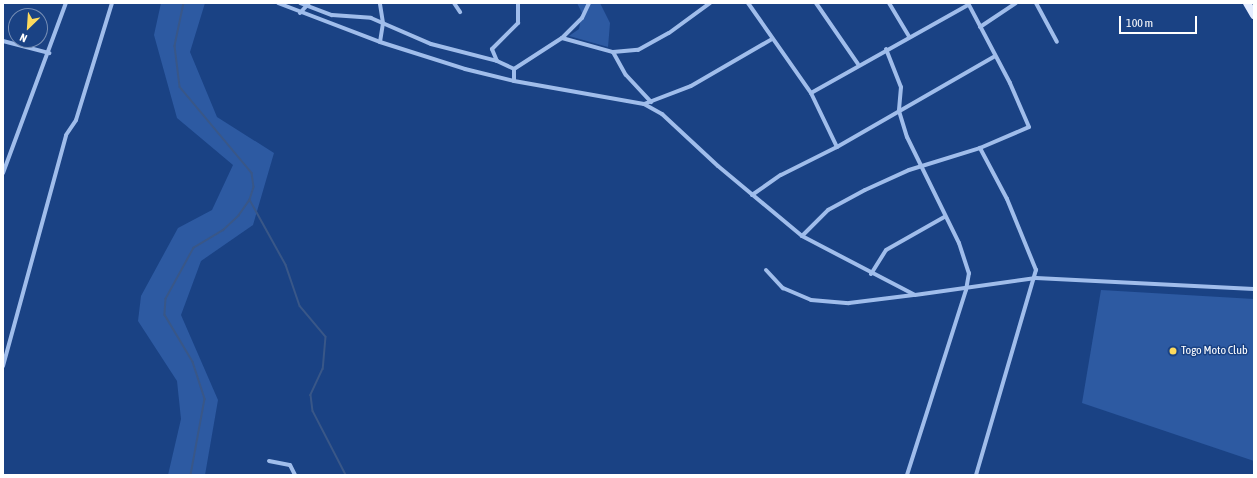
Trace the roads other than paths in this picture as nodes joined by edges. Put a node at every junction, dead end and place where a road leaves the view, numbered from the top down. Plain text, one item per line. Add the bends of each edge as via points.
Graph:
1 (66, 3) edge
2 (112, 3) edge
3 (278, 3) edge
4 (300, 3) edge
5 (380, 3) edge
6 (454, 3) edge
7 (518, 3) edge
8 (589, 3) edge
9 (710, 3) edge
10 (748, 3) edge
11 (816, 3) edge
12 (889, 3) edge
13 (1016, 3) edge
14 (1036, 3) edge
15 (1247, 3) edge
16 (308, 4) edge
17 (968, 4) edge
18 (460, 12) dead end
19 (300, 13) junction
20 (1254, 15) edge
21 (383, 23) junction
22 (980, 27) junction
23 (909, 36) junction
24 (562, 38) junction
25 (772, 39) junction
26 (3, 41) edge
27 (380, 42) junction
28 (1057, 42) dead end
29 (886, 49) junction
30 (613, 52) junction
31 (49, 53) junction
32 (995, 56) junction
33 (497, 61) junction
34 (858, 64) junction
35 (514, 68) junction
36 (514, 81) junction
37 (810, 93) junction
38 (651, 102) junction
39 (644, 104) junction
40 (899, 110) junction
41 (837, 147) junction
42 (980, 148) junction
43 (3, 158) edge
44 (8, 159) junction
45 (921, 166) junction
46 (3, 173) edge
47 (752, 196) junction
48 (944, 217) junction
49 (802, 236) junction
50 (766, 270) dead end
51 (871, 274) junction
52 (1036, 278) junction
53 (966, 290) junction
54 (1254, 290) edge
55 (915, 295) junction
56 (3, 366) edge
57 (269, 461) dead end
58 (295, 475) edge
59 (907, 475) edge
60 (976, 475) edge

1 - 31 street
2 - 56 street via 76,120 66,135
3 - 19 street
4 - 16 street
5 - 21 street
6 - 18 street
7 - 33 street via 518,23 492,49
8 - 24 street via 582,18
9 - 30 street via 647,47
10 - 25 street
11 - 34 street
12 - 23 street
13 - 22 street
14 - 28 street
15 - 20 main road
16 - 19 street
16 - 21 street via 332,14 371,18
17 - 22 street
17 - 23 street
19 - 27 street
21 - 27 street
21 - 33 street via 431,44
22 - 32 street
23 - 29 street
24 - 30 street
24 - 35 street
25 - 37 street
25 - 38 street via 690,86
26 - 31 street
27 - 36 street
29 - 34 street
29 - 40 street via 900,87
30 - 38 street via 626,75
31 - 44 street
32 - 40 street
32 - 42 street via 1029,127
33 - 35 street
34 - 37 street
35 - 36 street
36 - 39 street
37 - 41 street
38 - 39 street
39 - 47 street via 662,114 687,135
40 - 41 street
40 - 45 street
41 - 47 street via 781,175
42 - 45 street
42 - 52 street via 1023,232 1036,270
43 - 44 street
44 - 46 street
45 - 48 street
45 - 49 street via 828,210
47 - 49 street
48 - 51 street via 886,250
48 - 53 street via 966,260 969,273
49 - 51 street
50 - 55 street via 783,288 811,300 849,303
51 - 55 street
52 - 53 street
52 - 54 street
52 - 60 street via 1018,330
53 - 55 street
53 - 59 street
57 - 58 street via 290,466

